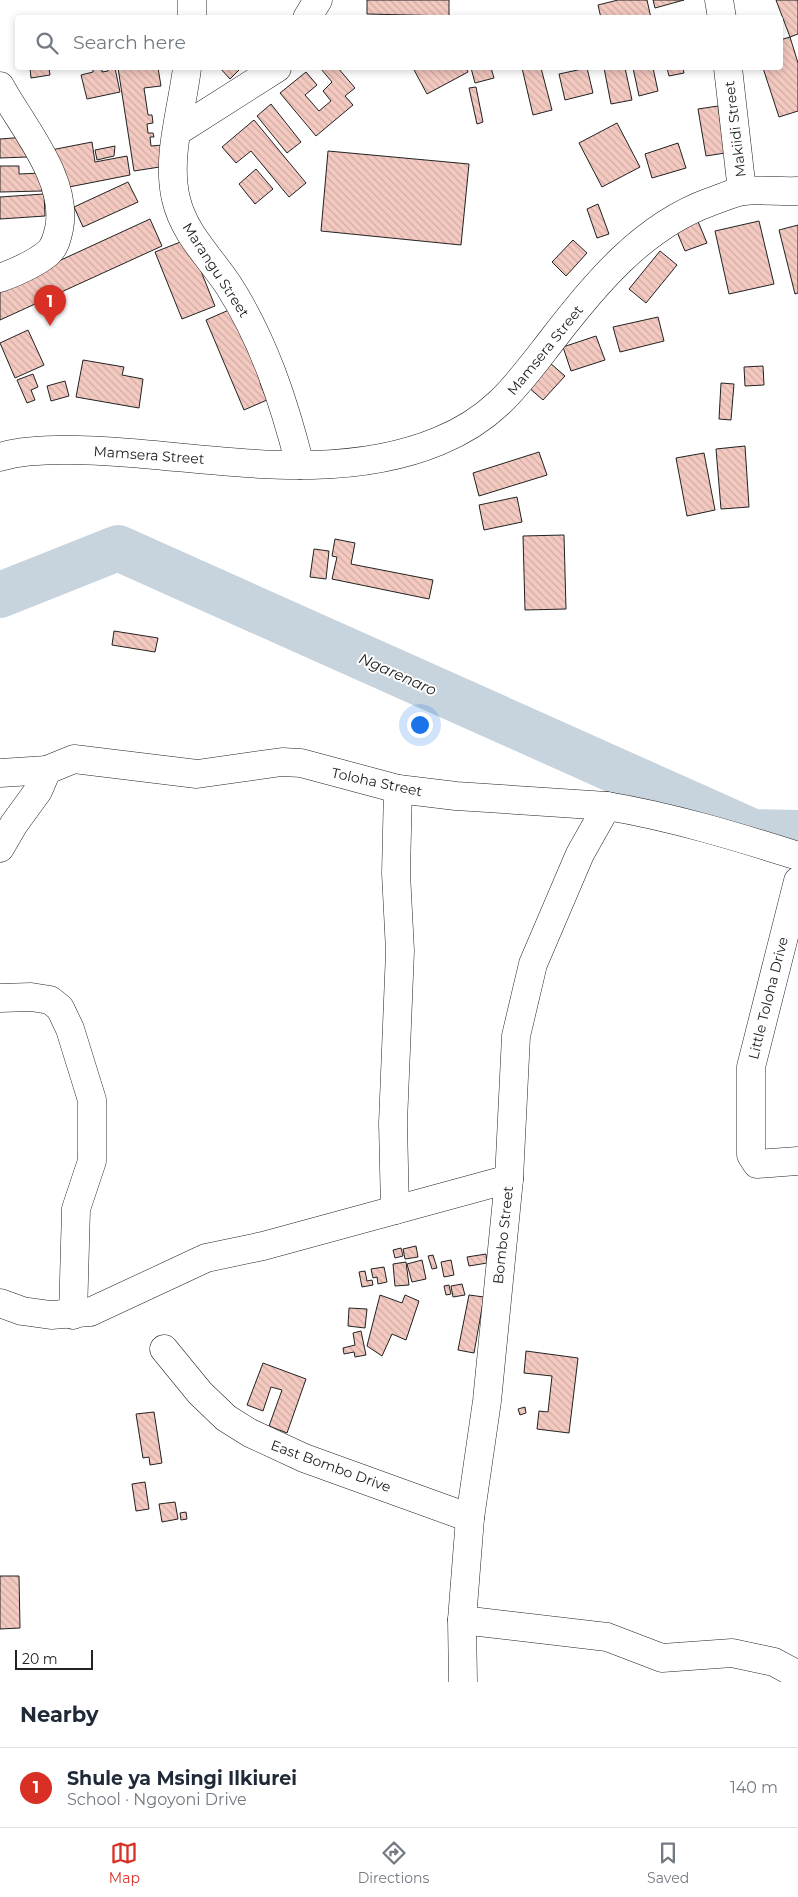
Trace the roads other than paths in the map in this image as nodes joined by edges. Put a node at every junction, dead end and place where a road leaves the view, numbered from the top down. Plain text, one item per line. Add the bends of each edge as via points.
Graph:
1 (192, 0) edge
2 (318, 0) edge
3 (719, 0) edge
4 (192, 15) edge
5 (309, 15) edge
6 (722, 15) edge
7 (187, 70) edge
8 (274, 70) edge
9 (728, 70) edge
10 (0, 86) edge
11 (178, 131) junction
12 (742, 191) junction
13 (798, 191) edge
14 (0, 278) edge
15 (0, 457) edge
16 (300, 465) junction
17 (47, 770) junction
18 (0, 773) edge
19 (398, 789) junction
20 (607, 806) junction
21 (0, 848) edge
22 (798, 856) edge
23 (798, 881) edge
24 (0, 998) edge
25 (798, 1161) edge
26 (509, 1179) junction
27 (395, 1210) junction
28 (0, 1303) edge
29 (73, 1315) junction
30 (164, 1349) dead end
31 (470, 1518) junction
32 (462, 1620) junction
33 (798, 1675) edge
34 (463, 1682) edge

1 - 4 street
2 - 5 street
3 - 6 street
7 - 11 street, Marangu Street
8 - 11 street
9 - 12 street, Makiidi Street
10 - 14 street via 48,166 59,200 61,221 57,241 49,253
11 - 16 street, Marangu Street via 172,152 178,207 186,228 229,286 259,340 279,391
12 - 13 street, Mamsera Street
12 - 16 street, Mamsera Street via 696,207 666,222 638,245 582,302 524,379 502,402 462,430 411,452 339,464
15 - 16 street, Mamsera Street via 60,450 96,450
17 - 18 street
17 - 19 street, Toloha Street via 74,758 197,774 282,762 300,763
17 - 21 street via 38,792
19 - 20 street, Toloha Street
19 - 27 street via 396,872 400,951 393,1123
20 - 22 street, Toloha Street via 700,825
20 - 26 street, Bombo Street via 580,854 533,964 522,1000 516,1036
23 - 25 street, Little Toloha Drive via 751,1066 752,1156 757,1164
24 - 29 street via 50,1000 60,1008 70,1029 92,1100 92,1161 76,1208
26 - 27 street
26 - 31 street, Bombo Street via 487,1401
27 - 29 street via 206,1258 90,1312
28 - 29 street via 22,1311
30 - 31 street, East Bombo Drive via 200,1393 226,1418 250,1433 304,1458
31 - 32 street, Bombo Street
32 - 33 street via 607,1637 662,1658 732,1653 774,1662
32 - 34 street, Bombo Street

